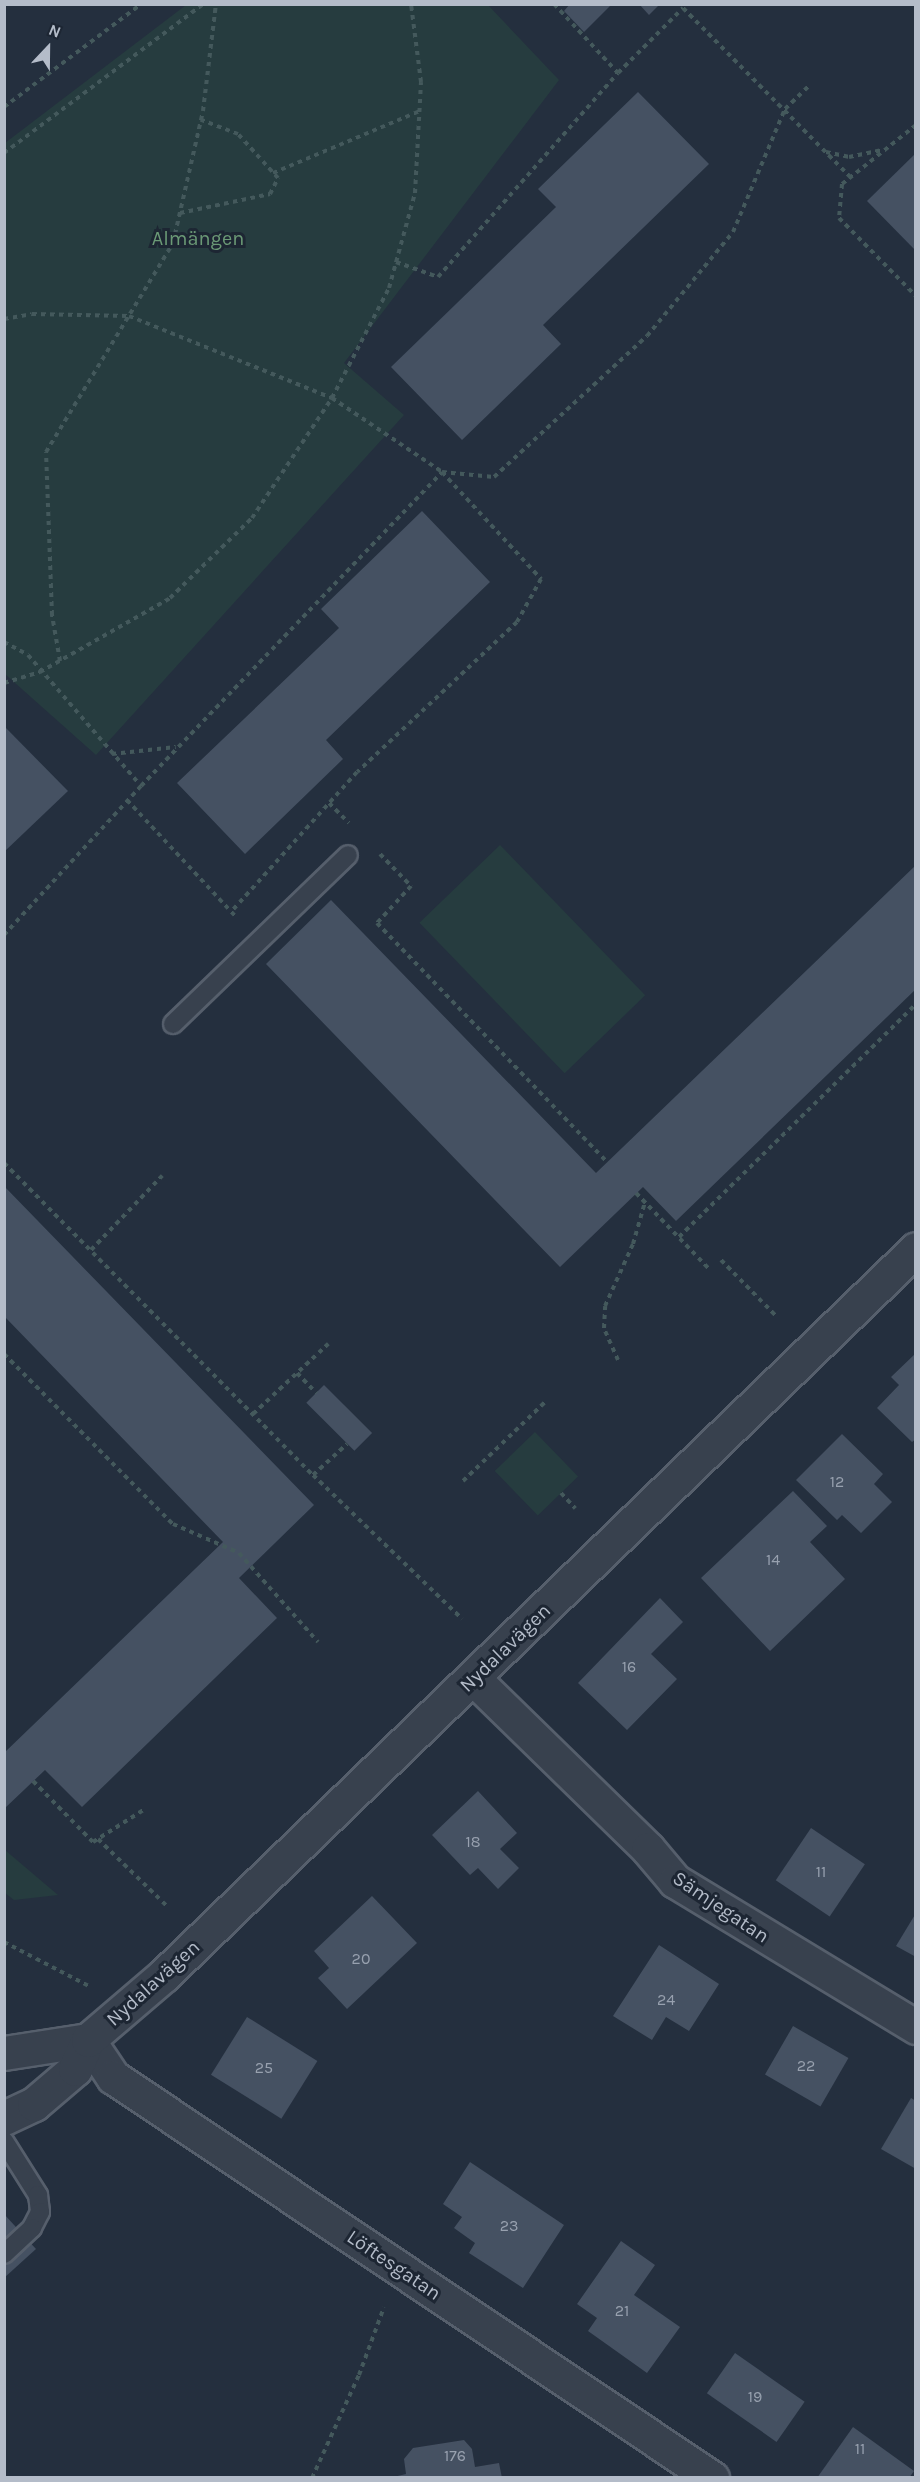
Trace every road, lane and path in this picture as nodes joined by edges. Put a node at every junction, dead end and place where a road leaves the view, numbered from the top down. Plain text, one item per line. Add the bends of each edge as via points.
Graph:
1 (141, 4) edge
2 (203, 4) edge
3 (216, 4) edge
4 (411, 4) edge
5 (554, 4) edge
6 (685, 6) edge
7 (618, 73) junction
8 (808, 87) dead end
9 (4, 107) edge
10 (785, 109) junction
11 (420, 111) junction
12 (201, 120) junction
13 (915, 125) edge
14 (886, 149) junction
15 (825, 152) junction
16 (4, 153) edge
17 (273, 173) junction
18 (850, 177) junction
19 (180, 213) junction
20 (396, 262) junction
21 (915, 296) edge
22 (129, 316) junction
23 (4, 319) edge
24 (332, 398) junction
25 (442, 472) junction
26 (4, 642) edge
27 (60, 662) junction
28 (40, 672) junction
29 (4, 683) edge
30 (177, 747) junction
31 (112, 754) junction
32 (141, 786) junction
33 (127, 800) junction
34 (329, 803) junction
35 (353, 826) dead end
36 (348, 855) dead end
37 (411, 886) dead end
38 (231, 912) junction
39 (4, 934) edge
40 (259, 941) junction
41 (915, 1004) edge
42 (173, 1024) dead end
43 (4, 1163) edge
44 (608, 1163) dead end
45 (162, 1176) dead end
46 (636, 1194) dead end
47 (645, 1202) junction
48 (679, 1237) junction
49 (915, 1249) edge
50 (91, 1250) junction
51 (721, 1260) dead end
52 (710, 1270) dead end
53 (775, 1315) dead end
54 (328, 1344) dead end
55 (4, 1354) edge
56 (618, 1360) dead end
57 (297, 1373) junction
58 (316, 1393) dead end
59 (546, 1401) dead end
60 (253, 1414) junction
61 (347, 1444) dead end
62 (313, 1475) junction
63 (463, 1481) dead end
64 (561, 1493) dead end
65 (575, 1508) dead end
66 (462, 1619) dead end
67 (318, 1642) dead end
68 (474, 1678) junction
69 (33, 1781) dead end
70 (145, 1809) dead end
71 (98, 1839) junction
72 (168, 1907) dead end
73 (4, 1942) edge
74 (95, 1989) dead end
75 (915, 2027) edge
76 (88, 2040) junction
77 (4, 2054) edge
78 (4, 2118) edge
79 (4, 2141) edge
80 (4, 2254) edge
81 (399, 2268) junction
82 (312, 2478) edge
83 (712, 2478) edge

1 - 9 path
2 - 16 path
3 - 12 path
4 - 11 path via 421,82
5 - 7 path
6 - 7 path
6 - 10 path
7 - 20 path via 438,277
8 - 10 path
10 - 15 path
10 - 25 path via 733,232 647,336 494,477
11 - 17 path
11 - 20 path via 415,193
12 - 17 path via 238,134
12 - 19 path
13 - 14 path
14 - 15 path via 849,157
14 - 18 path
15 - 18 path
17 - 19 path via 278,178 270,194
18 - 21 path via 842,184 839,218
19 - 22 path via 173,243
20 - 24 path via 389,288
22 - 23 path via 32,314
22 - 24 path
22 - 27 path via 46,452 52,615
24 - 25 path
24 - 27 path via 244,526 170,598
25 - 30 path
25 - 34 path via 541,579 517,622
26 - 28 path via 28,655
27 - 28 path
28 - 29 path
28 - 31 path
30 - 31 path
30 - 32 path
31 - 32 path
32 - 33 path
33 - 38 path
33 - 39 path
34 - 35 path
34 - 38 path
36 - 40 lane
37 - 44 path via 376,923
38 - 40 path
40 - 42 lane
41 - 48 path
43 - 50 path
45 - 50 path
46 - 47 path
47 - 48 path
47 - 56 path via 633,1244 605,1306 603,1328
48 - 52 path
49 - 68 street, Nydalavägen
50 - 60 path
51 - 53 path
54 - 57 path
55 - 67 path via 173,1524 239,1553
57 - 58 path
57 - 60 path
59 - 63 path
60 - 62 path
61 - 62 path
62 - 66 path
64 - 65 path
68 - 75 street, Sämjegatan via 648,1849 675,1881
68 - 76 street, Nydalavägen via 164,1975
69 - 71 path via 93,1842
70 - 71 path
71 - 72 path
73 - 74 path
76 - 77 street, Nydalavägen
76 - 78 street, Nydalavägen via 75,2069 34,2104
76 - 81 street, Löftesgatan via 112,2078
79 - 80 lane via 38,2195 40,2212 32,2228
81 - 82 path via 359,2375
81 - 83 street, Löftesgatan

